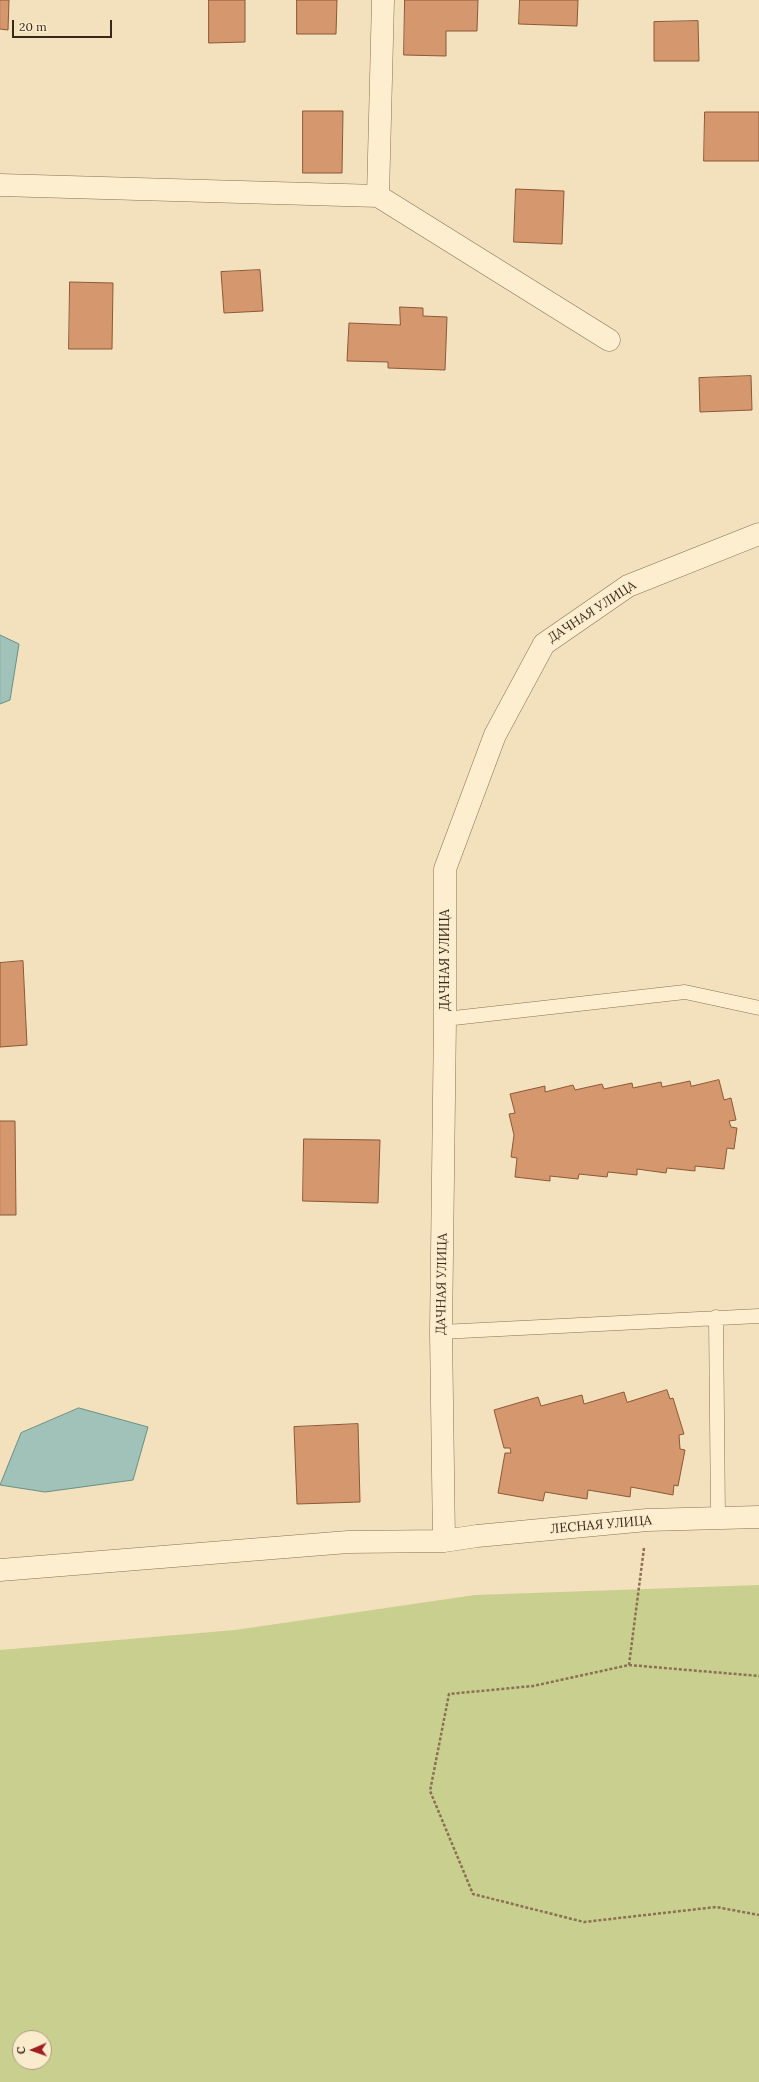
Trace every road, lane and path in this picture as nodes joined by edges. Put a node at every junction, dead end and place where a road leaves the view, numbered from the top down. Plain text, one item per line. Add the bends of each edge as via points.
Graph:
1 (383, 0) edge
2 (0, 185) edge
3 (378, 196) junction
4 (609, 340) dead end
5 (759, 534) edge
6 (759, 1008) edge
7 (445, 1020) junction
8 (759, 1316) edge
9 (716, 1317) junction
10 (441, 1332) junction
11 (759, 1517) edge
12 (718, 1518) junction
13 (647, 1520) junction
14 (444, 1541) junction
15 (0, 1570) edge
16 (629, 1666) junction
17 (759, 1676) edge
18 (759, 1915) edge

1 - 3 street
2 - 3 street
3 - 4 street
5 - 7 street, ДАЧНАЯ УЛИЦА via 628,586 544,644 495,735 445,869
6 - 7 lane via 685,992
7 - 10 street, ДАЧНАЯ УЛИЦА
8 - 9 lane
9 - 10 lane
9 - 12 lane
10 - 14 street, ДАЧНАЯ УЛИЦА
11 - 12 street, ЛЕСНАЯ УЛИЦА
12 - 13 street, ЛЕСНАЯ УЛИЦА
13 - 14 street, ЛЕСНАЯ УЛИЦА
13 - 16 path
14 - 15 street, ЛЕСНАЯ УЛИЦА via 348,1542
16 - 17 path
16 - 18 path via 533,1686 450,1694 430,1791 473,1894 584,1922 716,1907

